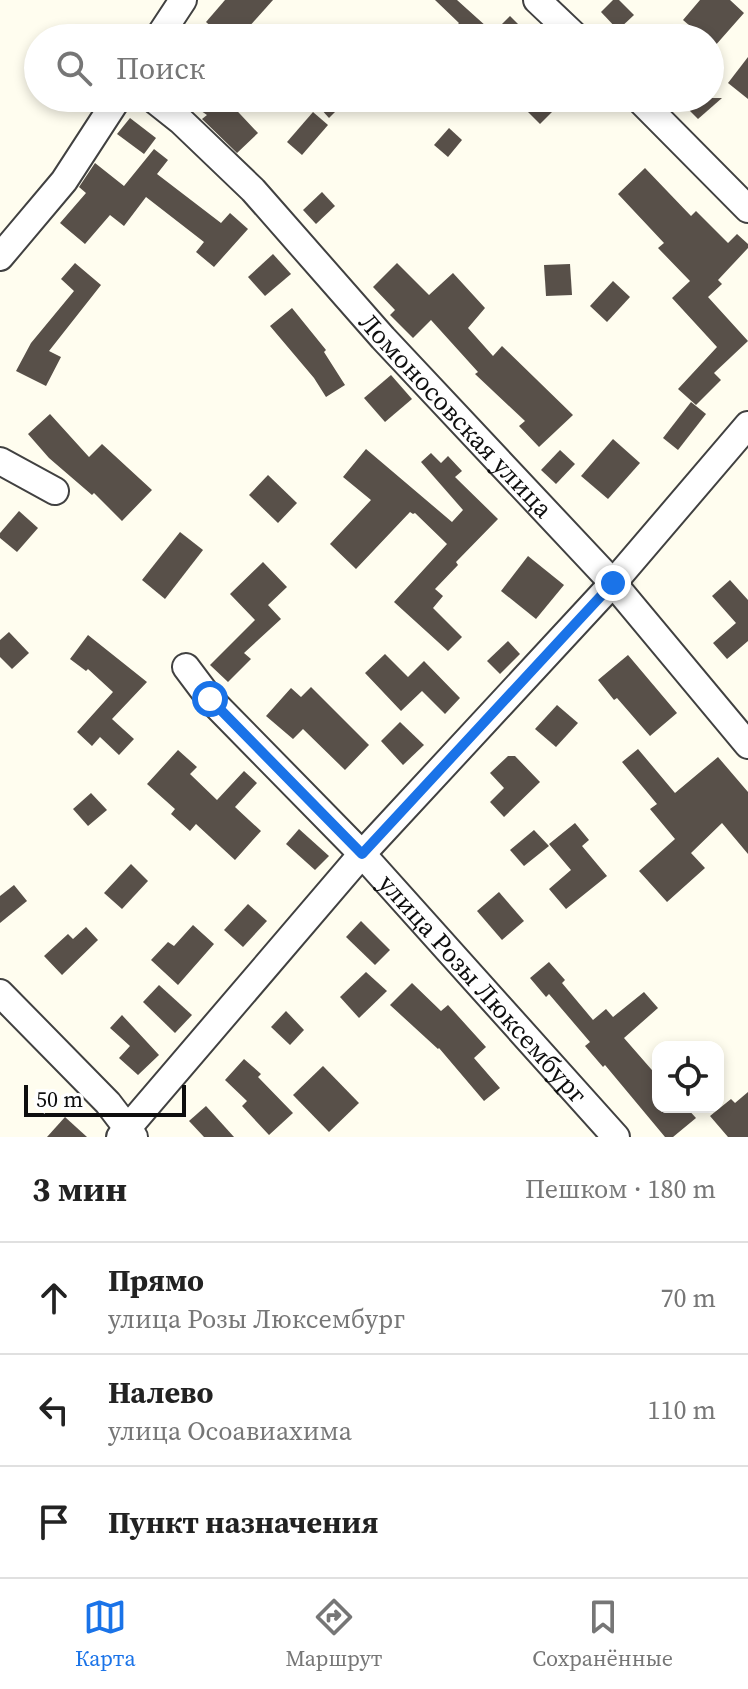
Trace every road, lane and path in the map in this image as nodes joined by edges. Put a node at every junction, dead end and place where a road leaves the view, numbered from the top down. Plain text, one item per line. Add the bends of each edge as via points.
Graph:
1 (183, 0) edge
2 (537, 0) edge
3 (167, 24) edge
4 (562, 24) edge
5 (109, 112) edge
6 (170, 112) edge
7 (652, 112) edge
8 (748, 209) edge
9 (0, 257) edge
10 (748, 425) edge
11 (0, 461) edge
12 (55, 491) dead end
13 (613, 583) junction
14 (186, 667) dead end
15 (748, 745) edge
16 (362, 854) junction
17 (0, 993) edge
18 (127, 1134) edge
19 (616, 1137) edge

1 - 3 street
2 - 4 street
5 - 9 street via 64,181
6 - 13 street, Ломоносовская улица via 253,190 383,338
7 - 8 street
10 - 13 street
11 - 12 street
13 - 15 street, Ломоносовская улица
13 - 16 street
14 - 16 street, улица Розы Люксембург via 210,699
16 - 18 street
16 - 19 street, улица Розы Люксембург
17 - 18 street via 108,1103

